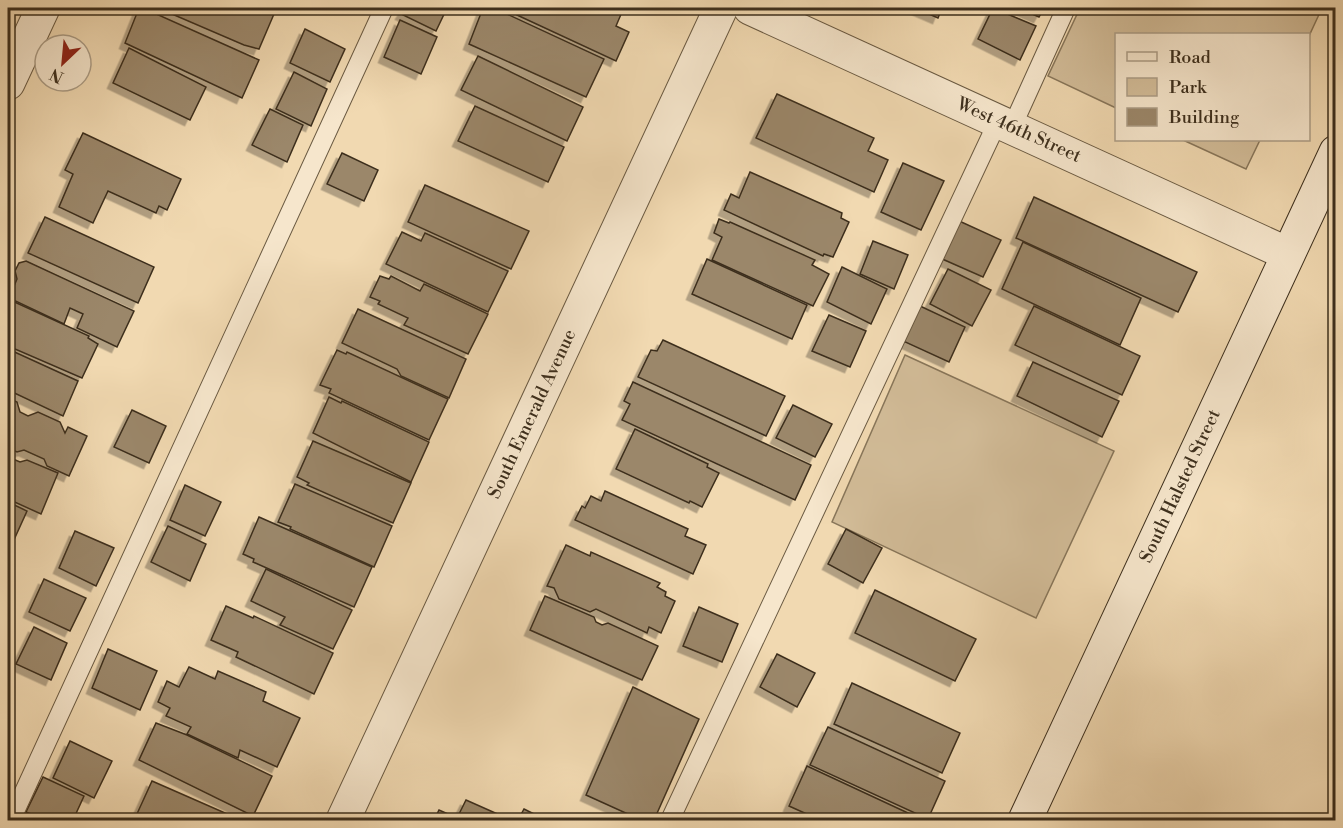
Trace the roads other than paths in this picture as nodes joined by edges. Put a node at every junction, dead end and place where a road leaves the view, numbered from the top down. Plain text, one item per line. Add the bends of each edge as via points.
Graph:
1 (43, 8) edge
2 (384, 8) edge
3 (721, 8) edge
4 (750, 8) edge
5 (1066, 8) edge
6 (8, 83) edge
7 (1005, 124) junction
8 (1335, 152) edge
9 (1288, 254) junction
10 (11, 820) edge
11 (342, 820) edge
12 (670, 820) edge
13 (1025, 820) edge

1 - 6 street
2 - 10 lane
3 - 11 street, South Emerald Avenue
4 - 7 street, West 46th Street
5 - 7 lane
7 - 9 street, West 46th Street
7 - 12 lane
8 - 9 street, South Halsted Street
9 - 13 street, South Halsted Street

